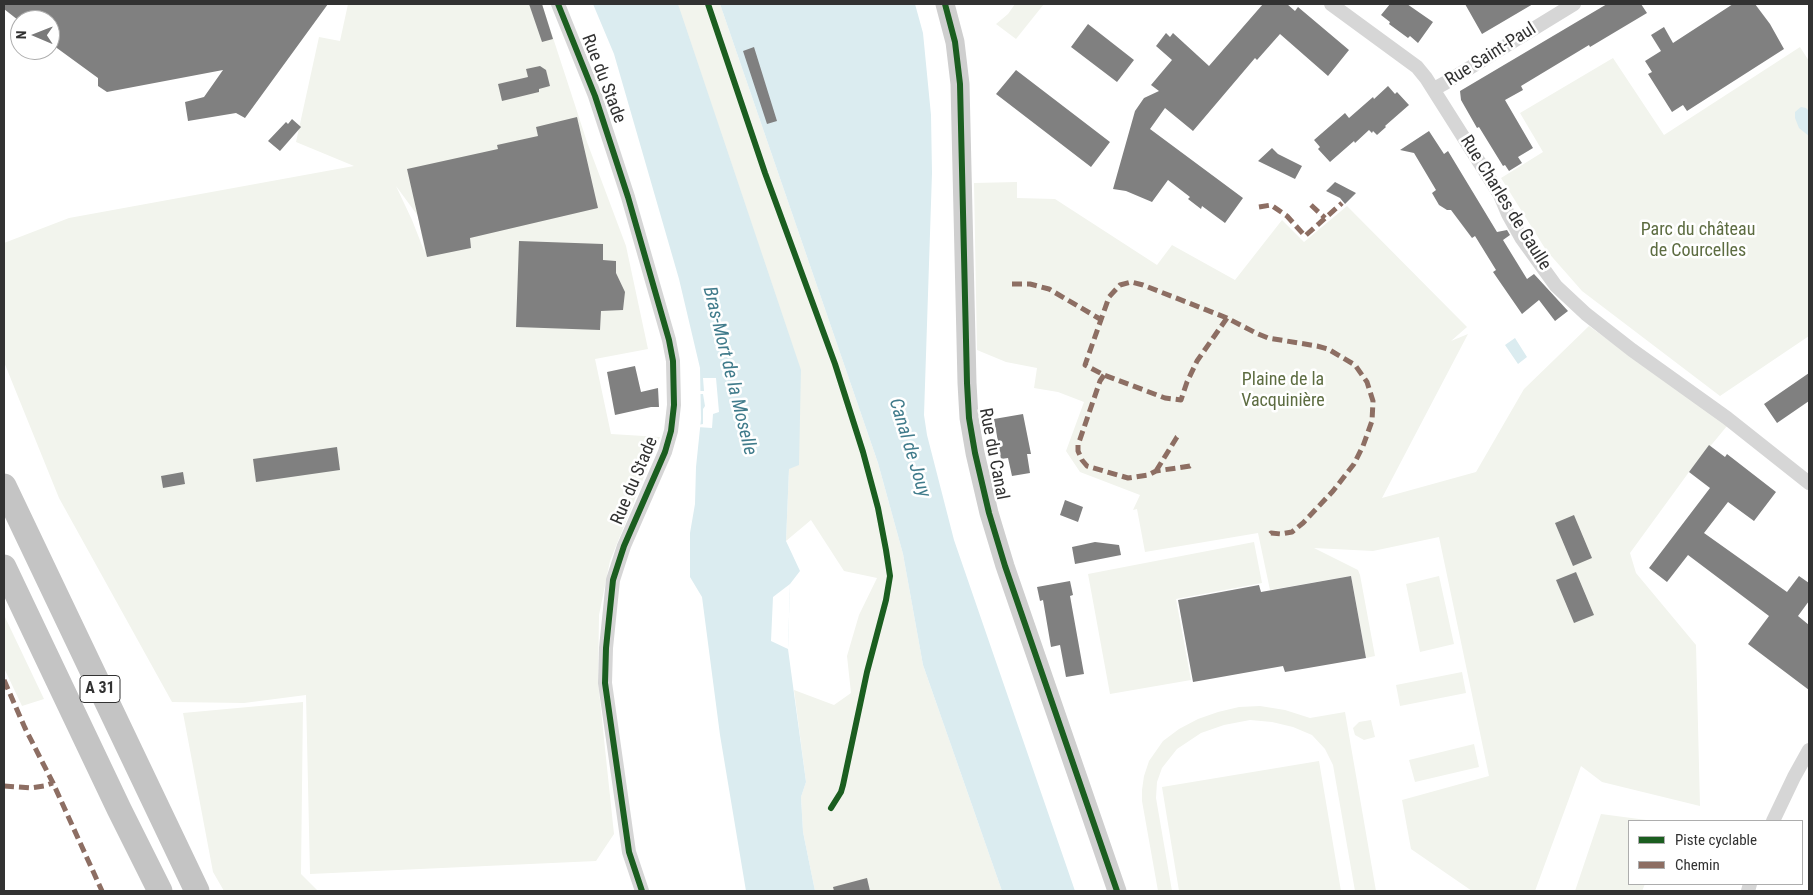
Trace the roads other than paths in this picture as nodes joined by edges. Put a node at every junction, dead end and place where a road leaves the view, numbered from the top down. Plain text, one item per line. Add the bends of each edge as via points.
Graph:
1 (558, 4) edge
2 (945, 4) edge
3 (1332, 4) edge
4 (1574, 4) edge
5 (1434, 89) junction
6 (1809, 483) edge
7 (4, 486) edge
8 (4, 566) edge
9 (1809, 750) edge
10 (1773, 820) edge
11 (160, 891) edge
12 (197, 891) edge
13 (642, 891) edge
14 (1117, 891) edge

1 - 13 street, Rue du Stade via 595,96 628,197 673,361 671,431 613,580 606,648 605,683 629,852
2 - 14 street, Rue du Canal via 955,42 960,84 967,383 975,453 1003,558
3 - 5 street, Rue Charles de Gaulle via 1417,67
4 - 5 street, Rue Saint-Paul
5 - 6 street, Rue Charles de Gaulle via 1500,195 1522,240 1556,286 1632,350 1727,418
7 - 12 highway, A 31
8 - 11 highway, A 31
9 - 10 street

